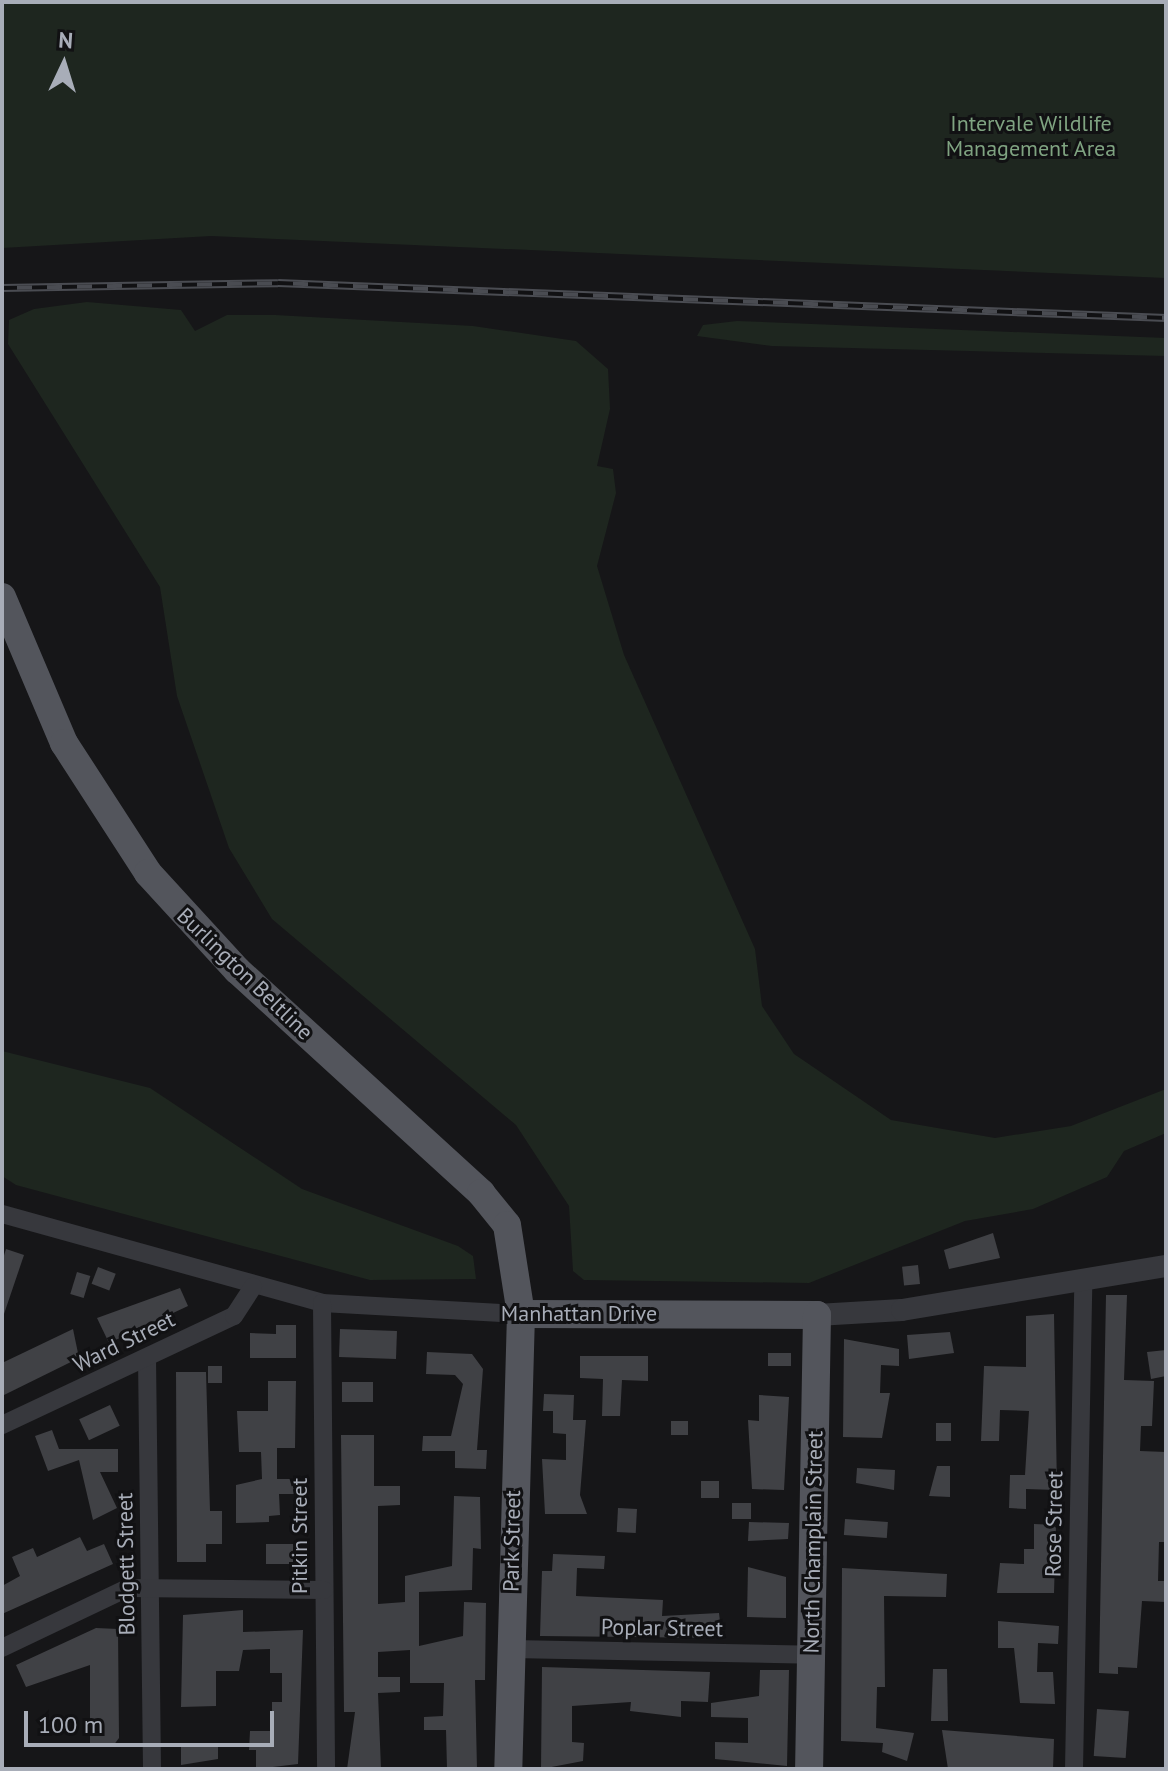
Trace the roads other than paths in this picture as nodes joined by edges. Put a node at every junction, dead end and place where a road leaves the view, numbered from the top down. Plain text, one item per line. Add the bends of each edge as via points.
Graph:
1 (2, 597) edge
2 (2, 1214) edge
3 (1166, 1266) edge
4 (1083, 1280) junction
5 (253, 1287) junction
6 (322, 1303) junction
7 (521, 1314) junction
8 (817, 1315) junction
9 (147, 1358) junction
10 (2, 1425) edge
11 (151, 1588) junction
12 (324, 1590) junction
13 (2, 1648) edge
14 (511, 1649) junction
15 (812, 1655) junction
16 (152, 1769) edge
17 (326, 1769) edge
18 (508, 1769) edge
19 (809, 1769) edge
20 (1074, 1769) edge

1 - 7 main road, Burlington Beltline via 58,731 118,832 237,970 496,1209 517,1255
2 - 5 street, Manhattan Drive
3 - 4 street, Manhattan Drive
4 - 8 street, Manhattan Drive via 902,1310
4 - 20 street, Rose Street
5 - 6 street, Manhattan Drive
5 - 9 street, Ward Street via 234,1316
6 - 7 street, Manhattan Drive
6 - 12 street, Pitkin Street
7 - 8 main road, Manhattan Drive
7 - 14 main road, Park Street
8 - 15 main road, North Champlain Street
9 - 10 street, Ward Street
9 - 11 street, Blodgett Street
11 - 12 street
11 - 13 street via 128,1588
11 - 16 street, Blodgett Street
12 - 17 street, Pitkin Street
14 - 15 street, Poplar Street
14 - 18 main road, Park Street
15 - 19 main road, North Champlain Street

